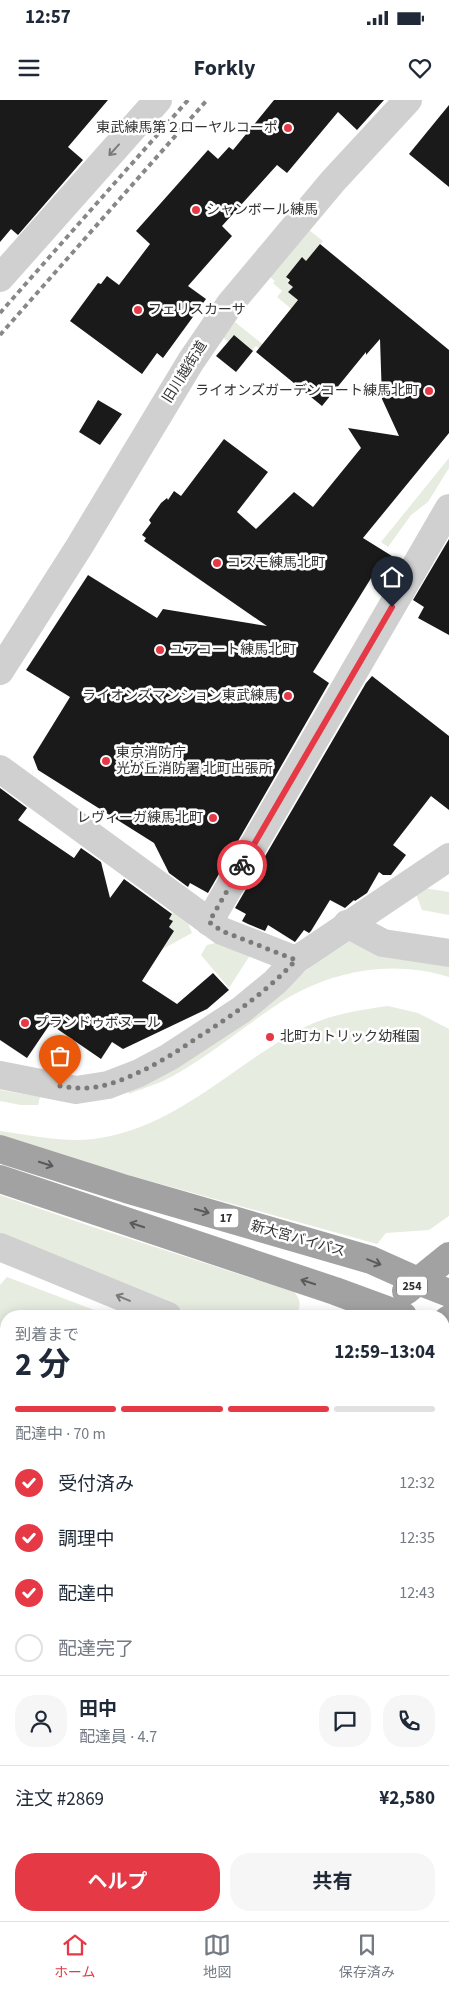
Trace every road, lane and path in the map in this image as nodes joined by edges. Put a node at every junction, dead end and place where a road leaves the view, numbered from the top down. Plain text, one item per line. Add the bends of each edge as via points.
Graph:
1 (158, 100) edge
2 (408, 100) edge
3 (0, 278) edge
4 (449, 508) edge
5 (0, 671) edge
6 (0, 769) edge
7 (449, 856) edge
8 (209, 922) junction
9 (347, 924) junction
10 (449, 953) edge
11 (296, 960) junction
12 (0, 1075) edge
13 (0, 1149) edge
14 (0, 1179) edge
15 (0, 1247) edge
16 (449, 1256) edge
17 (418, 1281) junction
18 (449, 1292) edge
19 (153, 1310) edge
20 (377, 1310) edge
21 (390, 1310) edge

1 -> 3 street
2 - 5 street, 旧川越街道 via 333,181 230,304 191,361
4 - 8 street
6 - 8 street
7 - 9 street
8 - 11 street via 222,931
9 - 10 street via 383,943
9 - 11 street
11 - 12 street via 276,982 240,1010 139,1073 108,1085 76,1090
13 -> 17 highway, 新大宮バイパス / 17 via 371,1260
20 -> 14 highway via 335,1291
19 -> 15 street
16 - 17 highway, 254
17 - 18 highway, 新大宮バイパス / 17
17 - 21 highway, 254

